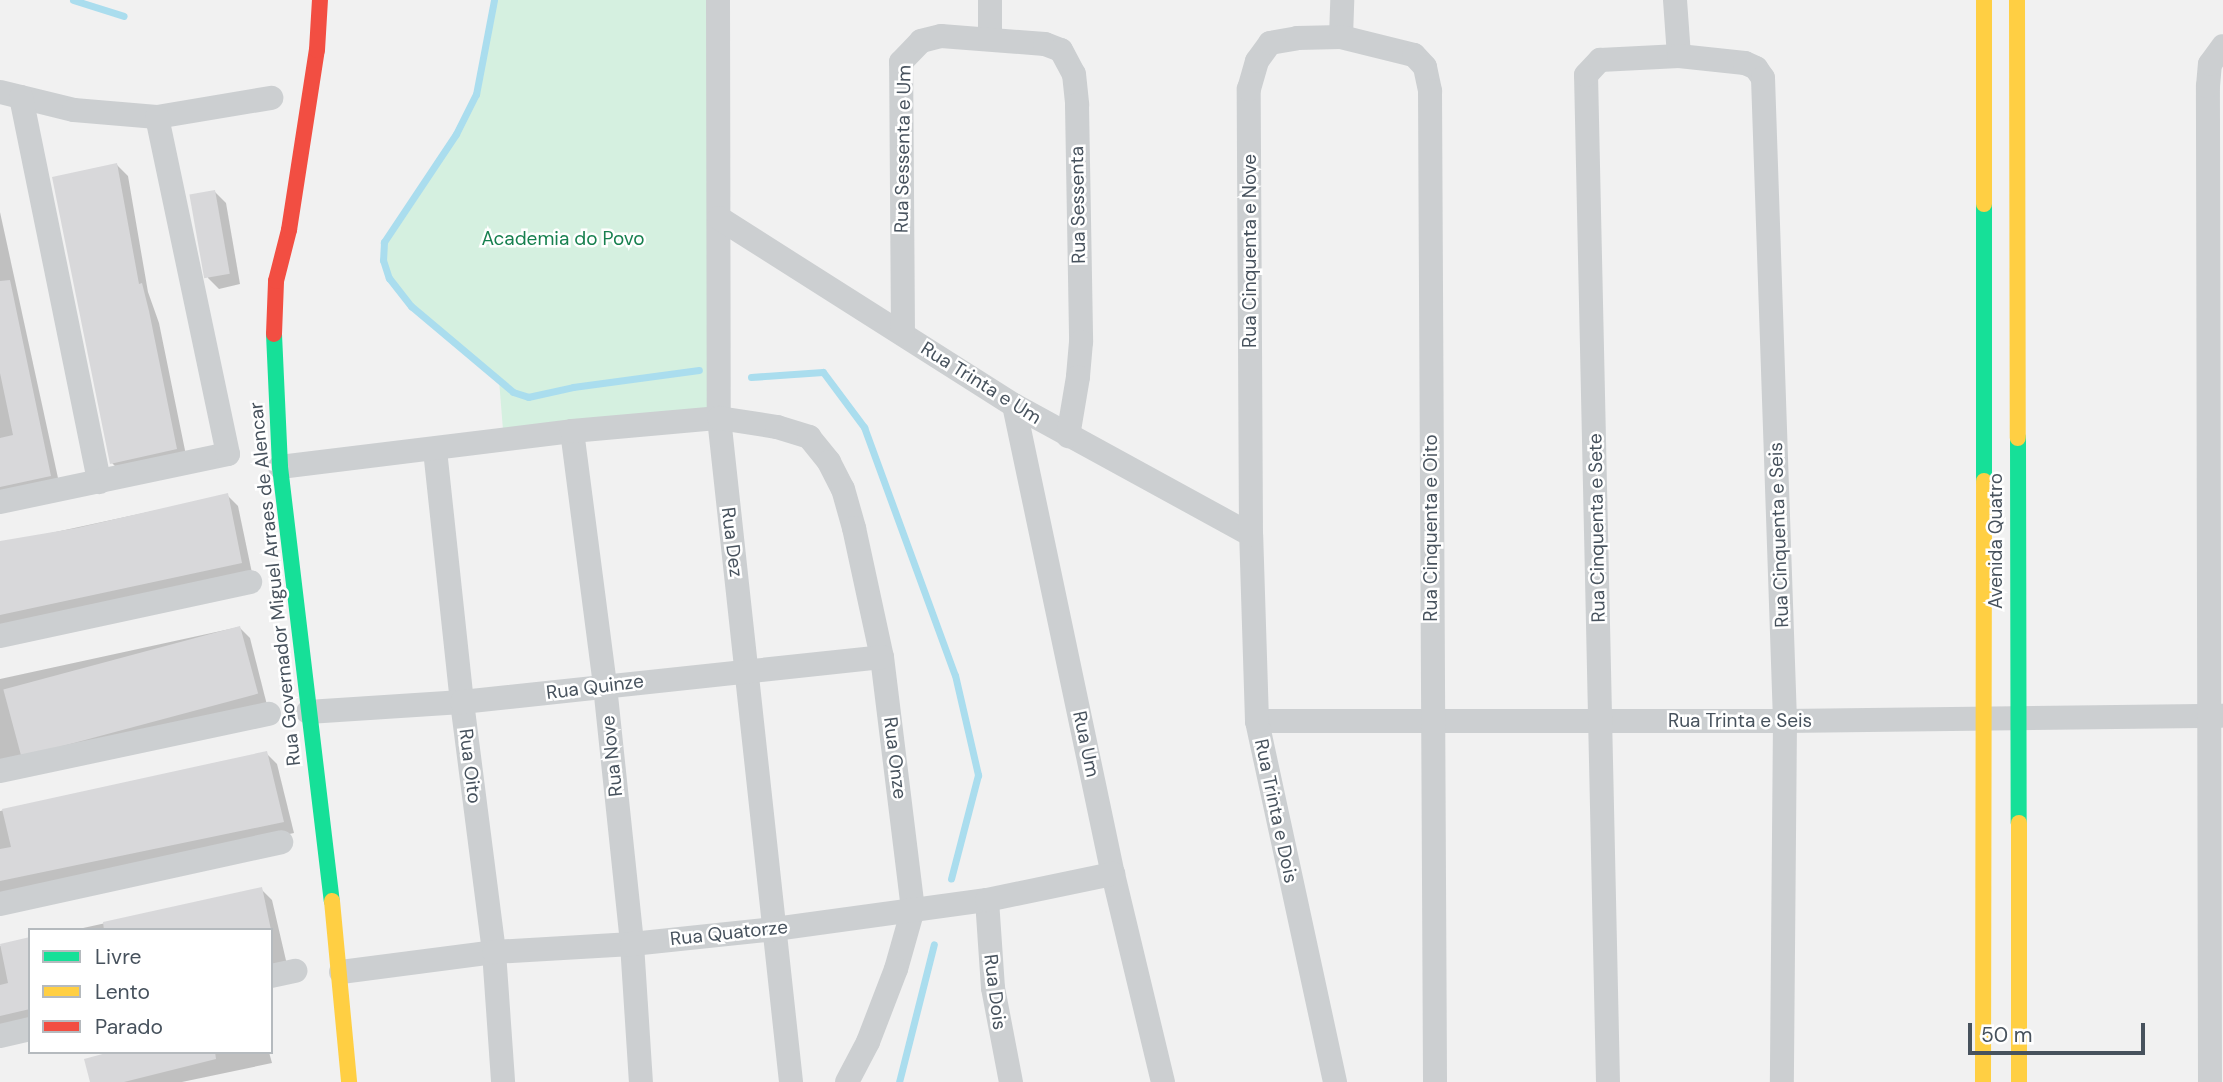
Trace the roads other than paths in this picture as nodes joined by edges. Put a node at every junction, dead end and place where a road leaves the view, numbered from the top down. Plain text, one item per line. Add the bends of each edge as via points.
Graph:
1 (320, 0) edge
2 (718, 0) edge
3 (990, 0) edge
4 (1342, 0) edge
5 (1675, 0) edge
6 (1984, 0) edge
7 (2017, 0) edge
8 (1341, 37) junction
9 (989, 39) junction
10 (2223, 46) edge
11 (1679, 56) junction
12 (10, 95) edge
13 (271, 98) dead end
14 (157, 117) junction
15 (719, 218) junction
16 (903, 334) junction
17 (1014, 405) junction
18 (719, 418) junction
19 (572, 431) junction
20 (1068, 436) junction
21 (435, 450) junction
22 (281, 467) junction
23 (99, 482) junction
24 (0, 502) edge
25 (1251, 536) junction
26 (250, 582) dead end
27 (0, 636) edge
28 (882, 657) junction
29 (748, 670) junction
30 (605, 686) junction
31 (462, 702) junction
32 (308, 712) junction
33 (269, 714) dead end
34 (2215, 716) edge
35 (1982, 719) junction
36 (2017, 719) junction
37 (1257, 721) junction
38 (1602, 721) junction
39 (1785, 721) junction
40 (1431, 722) junction
41 (0, 771) edge
42 (281, 842) dead end
43 (1113, 874) junction
44 (987, 900) junction
45 (0, 904) edge
46 (914, 909) junction
47 (775, 929) junction
48 (632, 944) junction
49 (494, 952) junction
50 (341, 972) junction
51 (28, 1029) edge
52 (0, 1036) edge
53 (349, 1082) edge
54 (503, 1082) edge
55 (641, 1082) edge
56 (791, 1082) edge
57 (847, 1082) edge
58 (1011, 1082) edge
59 (1163, 1082) edge
60 (1335, 1082) edge
61 (1435, 1082) edge
62 (1608, 1082) edge
63 (1782, 1082) edge
64 (1983, 1082) edge
65 (2019, 1082) edge
66 (2210, 1082) edge

1 - 22 street, Rua Governador Miguel Arraes de Alencar via 317,50 291,217 276,281 273,318
2 - 15 street, Rua Dez
3 - 9 street
4 - 8 street
5 - 11 street
6 - 35 street, Avenida Quatro
7 - 36 street, Avenida Quatro
8 - 25 street, Rua Cinquenta e Nove via 1270,43 1257,61 1249,89
8 - 40 street, Rua Cinquenta e Oito via 1414,55 1425,67 1430,91
9 - 16 street, Rua Sessenta e Um via 940,36 921,41 901,62
9 - 20 street, Rua Sessenta via 1045,44 1061,50 1074,74 1081,342
10 - 34 street via 2210,64 2208,86
11 - 38 street, Rua Cinquenta e Sete via 1600,60 1586,75
11 - 39 street, Rua Cinquenta e Seis via 1745,63 1763,78
12 - 14 street via 110,115
12 - 23 street
13 - 14 street
14 - 23 street via 229,451 228,456
15 - 16 street, Rua Trinta e Um
15 - 18 street, Rua Dez
16 - 17 street, Rua Trinta e Um
17 - 20 street, Rua Trinta e Um
17 - 43 street, Rua Um
18 - 19 street
18 - 28 street, Rua Onze via 776,427 808,438 830,462 843,489
18 - 29 street, Rua Dez
19 - 21 street
19 - 30 street, Rua Nove
20 - 25 street, Rua Trinta e Um
21 - 22 street
21 - 31 street, Rua Oito
22 - 32 street, Rua Governador Miguel Arraes de Alencar
23 - 24 street
25 - 37 street, Rua Trinta e Dois
26 - 27 street
28 - 29 street, Rua Quinze
28 - 46 street, Rua Onze
29 - 30 street, Rua Quinze
29 - 47 street, Rua Dez
30 - 31 street, Rua Quinze
30 - 48 street, Rua Nove
31 - 32 street, Rua Quinze
31 - 49 street, Rua Oito
32 - 50 street, Rua Governador Miguel Arraes de Alencar
33 - 41 street
34 - 36 street, Rua Trinta e Seis
34 - 66 street
35 - 36 street, Rua Trinta e Seis
35 - 39 street, Rua Trinta e Seis
35 - 64 street, Avenida Quatro
36 - 65 street, Avenida Quatro
37 - 40 street, Rua Trinta e Seis
37 - 60 street, Rua Trinta e Dois
38 - 39 street, Rua Trinta e Seis
38 - 40 street, Rua Trinta e Seis
38 - 62 street, Rua Cinquenta e Sete
39 - 63 street, Rua Cinquenta e Seis
40 - 61 street, Rua Cinquenta e Oito
42 - 45 street
43 - 44 street, Rua Quatorze
43 - 59 street, Rua Um
44 - 46 street, Rua Quatorze
44 - 58 street, Rua Dois via 993,988
46 - 47 street, Rua Quatorze
46 - 57 street, Rua Onze via 896,970
47 - 48 street, Rua Quatorze
47 - 56 street, Rua Dez
48 - 49 street, Rua Quatorze
48 - 55 street, Rua Nove
49 - 50 street, Rua Quatorze
49 - 54 street, Rua Oito
50 - 53 street, Rua Governador Miguel Arraes de Alencar
51 - 52 street

